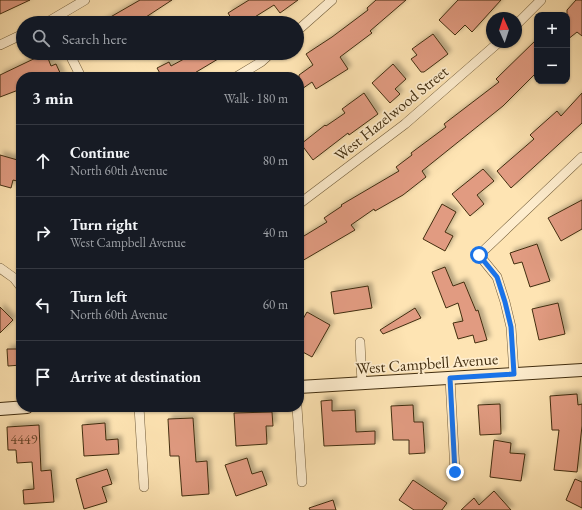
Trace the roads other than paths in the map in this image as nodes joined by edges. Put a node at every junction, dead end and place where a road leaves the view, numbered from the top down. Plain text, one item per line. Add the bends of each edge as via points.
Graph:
1 (85, 0) edge
2 (332, 0) edge
3 (541, 0) edge
4 (60, 16) edge
5 (522, 19) edge
6 (304, 25) edge
7 (16, 37) edge
8 (0, 45) edge
9 (492, 48) edge
10 (73, 60) edge
11 (263, 60) edge
12 (79, 72) edge
13 (244, 72) edge
14 (582, 157) edge
15 (304, 200) edge
16 (0, 268) edge
17 (16, 281) edge
18 (360, 342) dead end
19 (582, 370) edge
20 (514, 374) junction
21 (450, 378) junction
22 (362, 383) junction
23 (304, 387) edge
24 (16, 408) edge
25 (0, 409) edge
26 (139, 412) edge
27 (297, 412) edge
28 (455, 472) dead end
29 (302, 482) dead end
30 (144, 488) dead end

1 - 4 street
2 - 6 street
3 - 5 street
7 - 8 street
9 - 15 street, West Hazelwood Street via 405,124
10 - 12 street
11 - 13 street
14 - 20 street via 479,255 497,277 505,302 511,327
16 - 17 street
18 - 22 street
19 - 20 street, West Campbell Avenue
20 - 21 street, West Campbell Avenue
21 - 22 street, West Campbell Avenue
21 - 28 street
22 - 23 street, West Campbell Avenue
24 - 25 street
26 - 30 street
27 - 29 street

